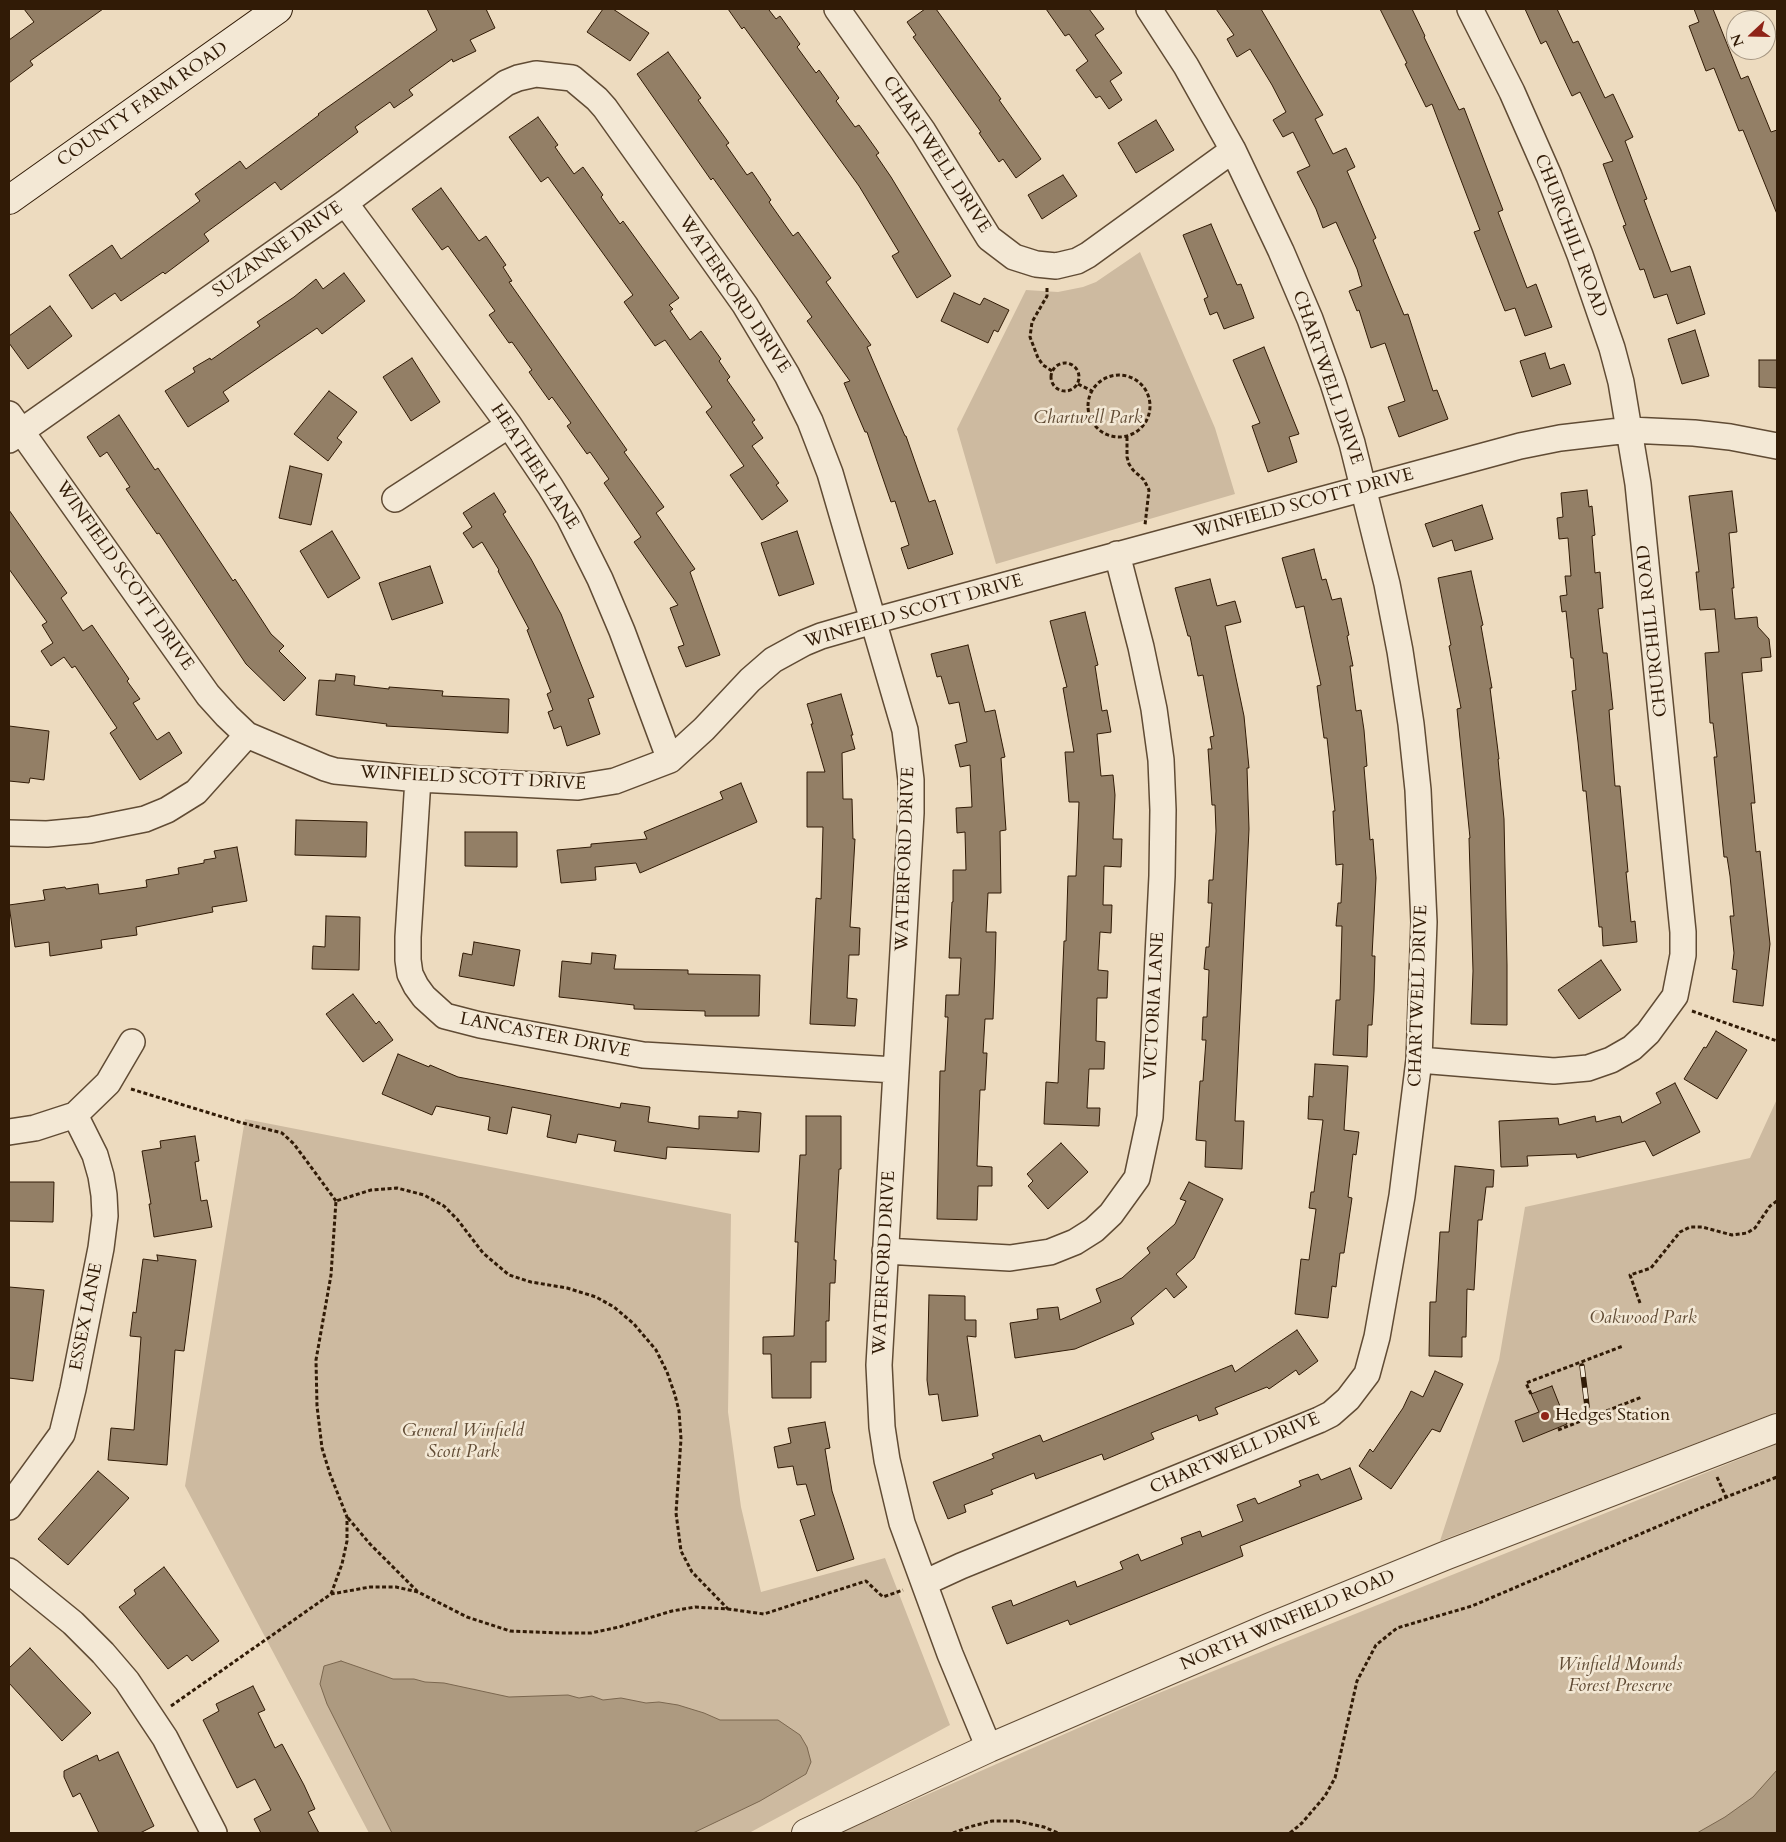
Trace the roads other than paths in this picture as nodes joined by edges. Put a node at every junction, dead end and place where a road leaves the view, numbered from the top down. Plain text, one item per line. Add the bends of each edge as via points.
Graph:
1 (278, 9) edge
2 (837, 9) edge
3 (1150, 9) edge
4 (1470, 9) edge
5 (536, 74) joint
6 (1233, 150) junction
7 (9, 200) edge
8 (345, 203) junction
9 (509, 425) junction
10 (13, 429) edge
11 (1629, 430) junction
12 (1777, 446) edge
13 (1364, 487) junction
14 (395, 499) dead end
15 (1117, 554) junction
16 (873, 621) junction
17 (248, 735) junction
18 (670, 760) junction
19 (418, 779) junction
20 (9, 833) edge
21 (132, 1042) dead end
22 (1419, 1060) junction
23 (895, 1070) junction
24 (75, 1115) junction
25 (9, 1132) edge
26 (885, 1251) junction
27 (1777, 1428) edge
28 (9, 1506) edge
29 (9, 1571) edge
30 (924, 1583) junction
31 (989, 1748) junction
32 (214, 1833) edge
33 (806, 1833) edge

1 - 7 street, COUNTY FARM ROAD
2 - 6 street, CHARTWELL DRIVE via 923,131 989,238 1014,257 1046,266 1066,264 1088,255
3 - 6 street, CHARTWELL DRIVE
4 - 11 street, CHURCHILL ROAD via 1512,92 1580,254 1612,348
5 - 8 street, SUZANNE DRIVE via 506,83
5 - 16 street, WATERFORD DRIVE via 572,78 597,99 765,336 810,421 830,472
6 - 13 street, CHARTWELL DRIVE via 1310,319
8 - 9 street, HEATHER LANE
8 - 10 street, SUZANNE DRIVE
9 - 14 street
9 - 18 street, HEATHER LANE via 564,510 600,579
10 - 17 street, WINFIELD SCOTT DRIVE via 208,695
11 - 12 street, WINFIELD SCOTT DRIVE via 1721,436
11 - 13 street, WINFIELD SCOTT DRIVE via 1520,446
11 - 22 street, CHURCHILL ROAD via 1638,484 1684,932 1676,996 1648,1033 1632,1048 1588,1068 1554,1071
13 - 15 street, WINFIELD SCOTT DRIVE
13 - 22 street, CHARTWELL DRIVE via 1388,584 1400,651 1418,790 1424,922
15 - 16 street, WINFIELD SCOTT DRIVE
15 - 26 street, VICTORIA LANE via 1154,709 1164,810 1150,1117 1138,1178 1111,1214 1094,1230 1050,1252 1010,1258
16 - 18 street, WINFIELD SCOTT DRIVE via 812,639 773,660
16 - 23 street, WATERFORD DRIVE via 904,730 911,780
17 - 19 street, WINFIELD SCOTT DRIVE via 335,771
17 - 20 street via 196,792 167,810 90,830
18 - 19 street, WINFIELD SCOTT DRIVE via 614,781 578,787
19 - 23 street, LANCASTER DRIVE via 408,960 416,986 445,1016 480,1026 643,1055
21 - 24 street via 108,1082
22 - 30 street, CHARTWELL DRIVE via 1402,1196 1377,1336 1367,1374 1348,1398 1319,1420
23 - 26 street, WATERFORD DRIVE
24 - 25 street via 35,1128
24 - 28 street, ESSEX LANE via 95,1155 101,1176 104,1216 100,1248 62,1434
26 - 30 street, WATERFORD DRIVE via 879,1366 882,1427 895,1498
27 - 31 street, NORTH WINFIELD ROAD via 1429,1562
29 - 32 street via 73,1623 128,1681 165,1738
30 - 31 street, WATERFORD DRIVE
31 - 33 street, NORTH WINFIELD ROAD

